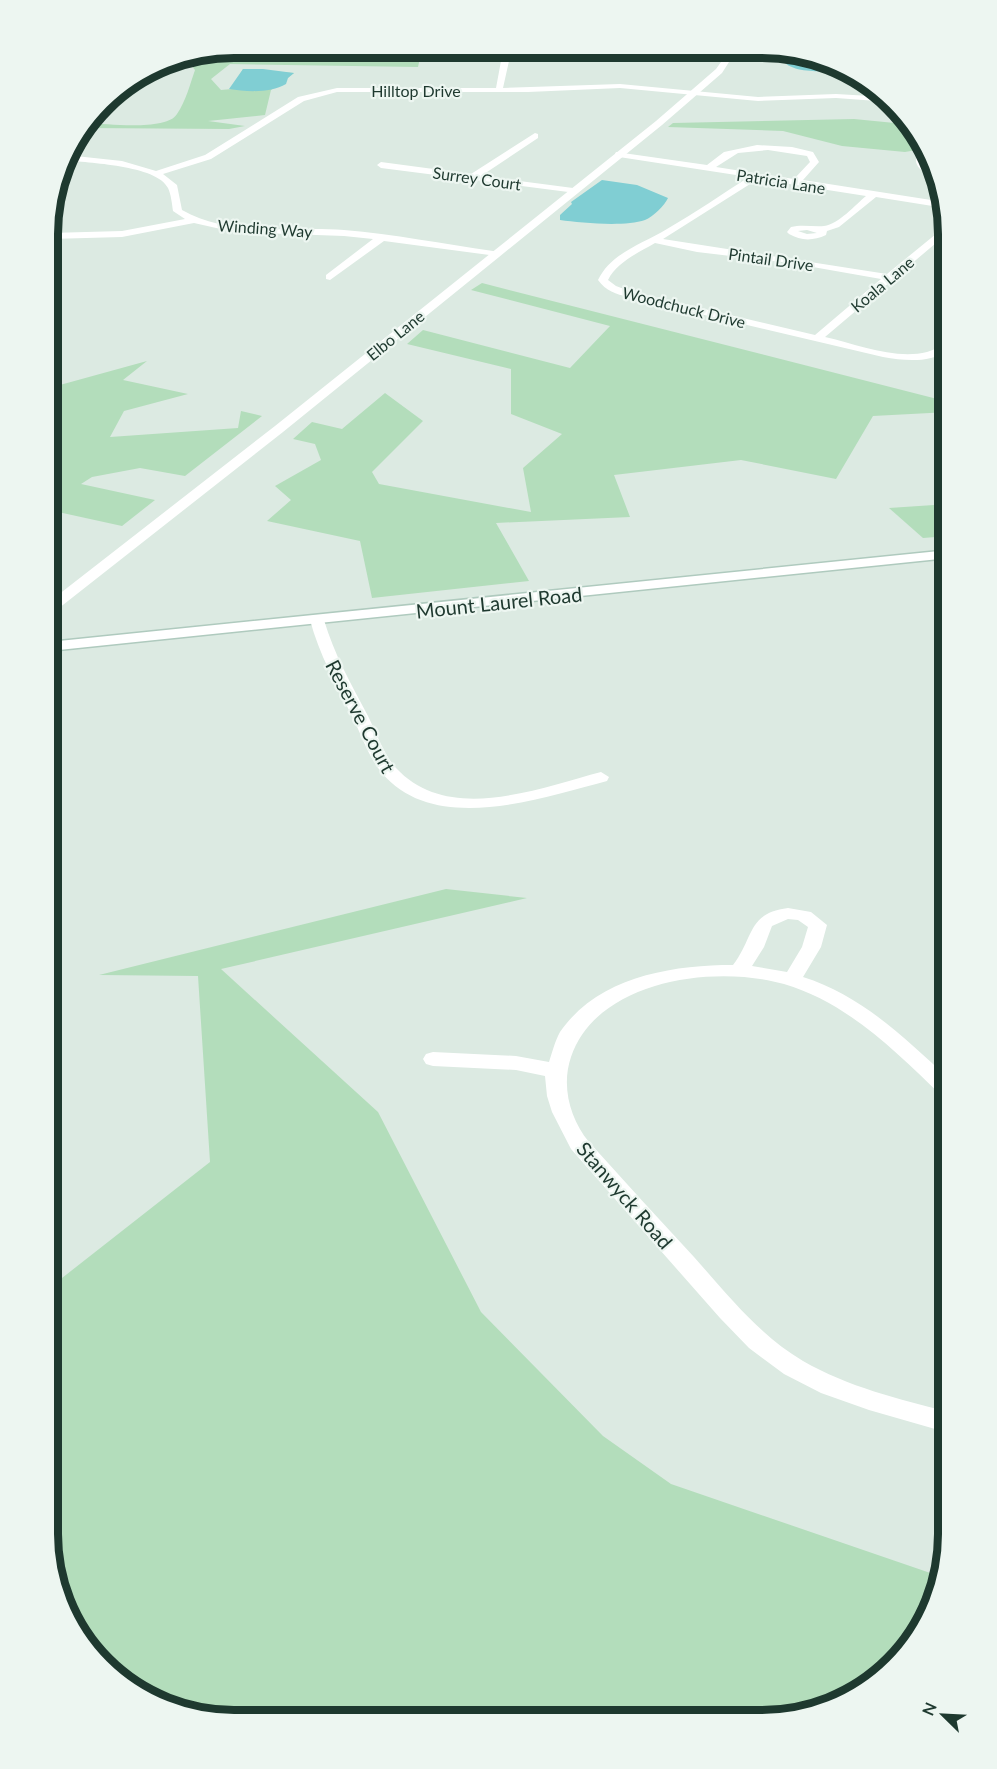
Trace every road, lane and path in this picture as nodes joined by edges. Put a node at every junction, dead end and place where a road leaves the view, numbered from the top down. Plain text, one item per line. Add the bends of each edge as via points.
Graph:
1 (507, 58) edge
2 (725, 58) edge
3 (499, 90) junction
4 (695, 92) junction
5 (875, 99) edge
6 (535, 136) dead end
7 (619, 154) junction
8 (76, 159) edge
9 (381, 165) dead end
10 (708, 168) junction
11 (157, 173) junction
12 (472, 177) junction
13 (756, 177) junction
14 (795, 183) junction
15 (573, 191) junction
16 (873, 195) junction
17 (936, 204) edge
18 (194, 220) junction
19 (820, 230) dead end
20 (58, 236) edge
21 (938, 236) edge
22 (381, 238) junction
23 (654, 240) junction
24 (493, 254) junction
25 (330, 277) dead end
26 (889, 277) junction
27 (816, 339) junction
28 (938, 352) edge
29 (938, 555) edge
30 (58, 602) edge
31 (317, 620) junction
32 (58, 646) edge
33 (601, 777) dead end
34 (740, 971) junction
35 (792, 979) junction
36 (433, 1059) dead end
37 (556, 1071) junction
38 (938, 1081) edge
39 (938, 1420) edge

1 - 3 street
2 - 4 street, Elbo Lane via 723,67
3 - 4 street, Hilltop Drive via 610,86
3 - 11 street, Hilltop Drive via 349,89 317,93 208,157
4 - 5 street, Hilltop Drive via 758,99
4 - 7 street, Elbo Lane
6 - 12 street
7 - 10 street, Patricia Lane
7 - 15 street, Elbo Lane
8 - 11 street
9 - 12 street, Surrey Court
10 - 13 street, Patricia Lane
10 - 14 street via 737,151 796,150 810,154 815,162
11 - 18 street, Winding Way via 172,185 178,211
12 - 15 street, Surrey Court
13 - 14 street, Patricia Lane
13 - 23 street, Woodchuck Drive
14 - 16 street, Patricia Lane
15 - 24 street, Elbo Lane
16 - 17 street, Patricia Lane
16 - 19 street via 836,225
18 - 20 street via 118,236
18 - 22 street, Winding Way via 234,229
21 - 26 street, Koala Lane
22 - 24 street, Winding Way
22 - 25 street
23 - 26 street, Pintail Drive
23 - 27 street, Woodchuck Drive via 623,257 605,273 605,283 623,292
24 - 30 street, Elbo Lane
26 - 27 street, Koala Lane
27 - 28 street, Woodchuck Drive via 908,357
29 - 31 street, Mount Laurel Road
31 - 32 street, Mount Laurel Road
31 - 33 street, Reserve Court via 325,648 387,770 411,790 441,800 480,803
34 - 35 street, Stanwyck Road
34 - 35 street via 767,921 801,914 818,925 817,933 813,949
34 - 37 street, Stanwyck Road via 688,972 665,977 603,1002 574,1028 564,1044
35 - 38 street, Stanwyck Road via 857,1011
36 - 37 street via 516,1063
37 - 39 street, Stanwyck Road via 558,1098 574,1137 745,1332 795,1368 825,1383

